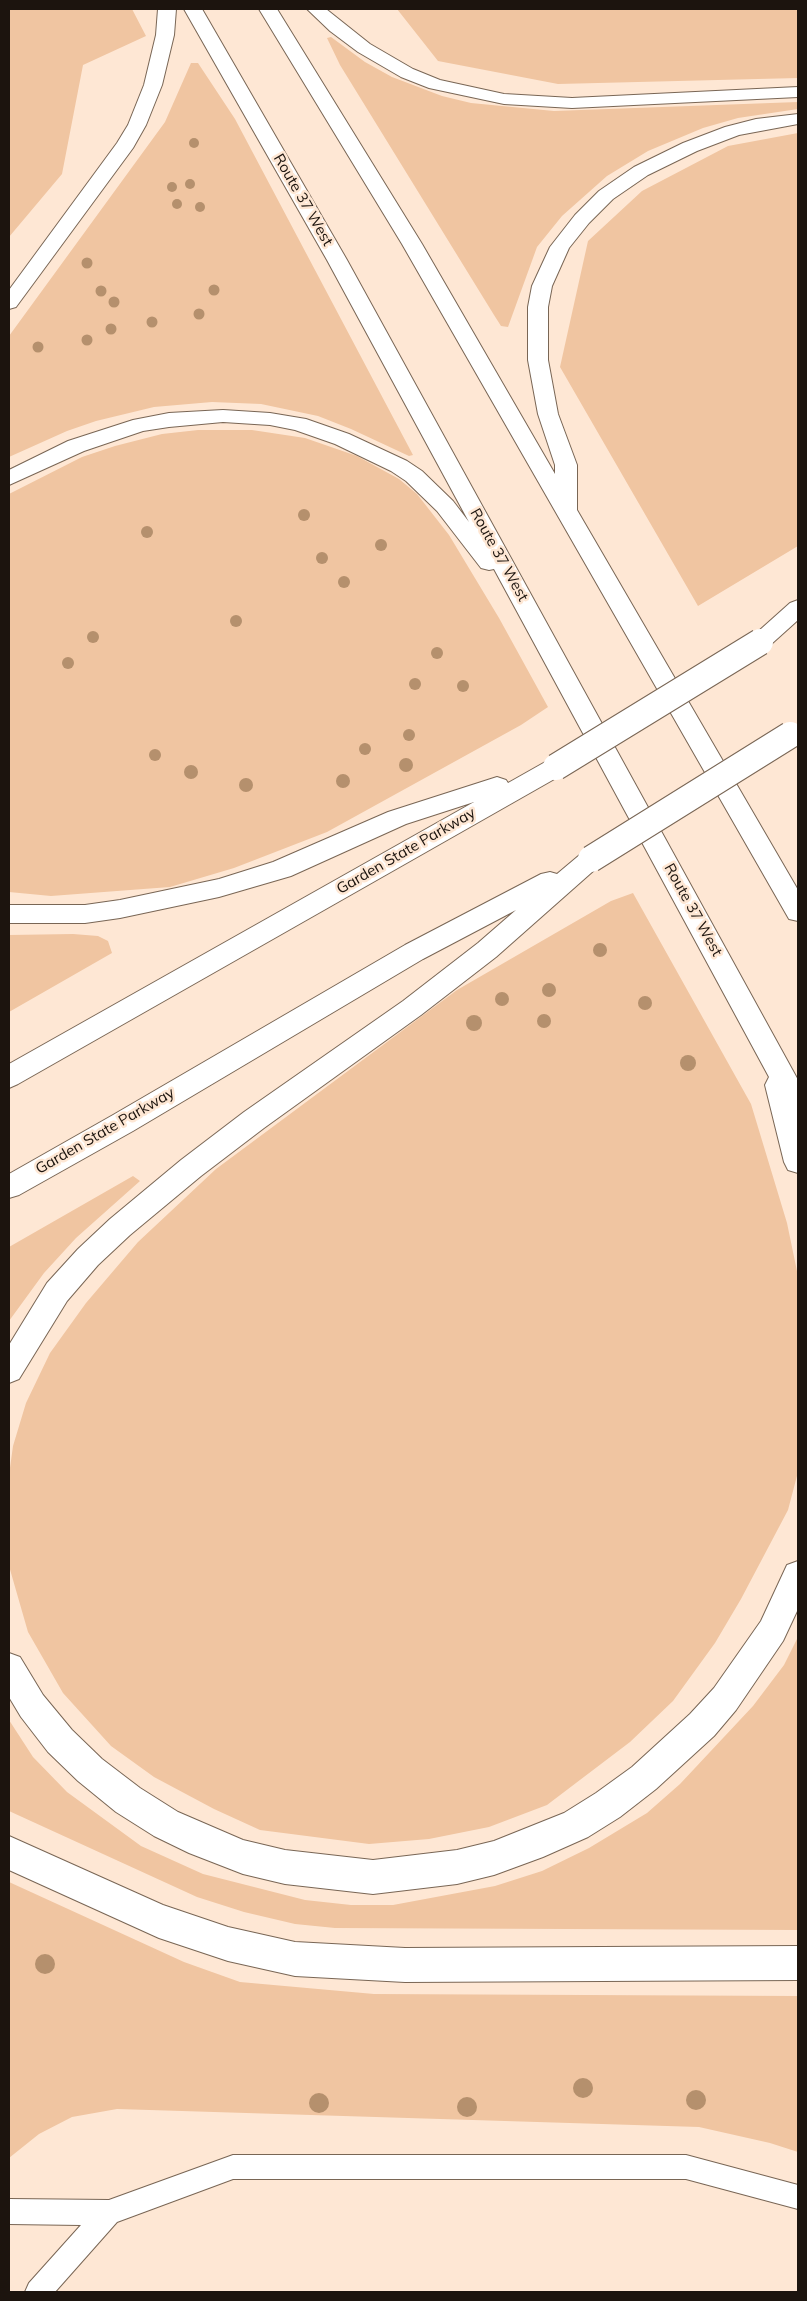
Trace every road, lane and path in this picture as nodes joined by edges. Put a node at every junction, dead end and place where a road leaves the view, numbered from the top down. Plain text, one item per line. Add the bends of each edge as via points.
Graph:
1 (167, 9) edge
2 (193, 9) edge
3 (268, 9) edge
4 (316, 9) edge
5 (798, 92) edge
6 (798, 119) edge
7 (9, 303) edge
8 (9, 478) edge
9 (568, 513) junction
10 (798, 608) edge
11 (798, 618) edge
12 (537, 624) junction
13 (760, 642) junction
14 (796, 733) edge
15 (556, 767) junction
16 (591, 859) junction
17 (798, 912) edge
18 (9, 914) edge
19 (767, 1045) junction
20 (9, 1076) edge
21 (798, 1105) edge
22 (798, 1162) edge
23 (9, 1186) edge
24 (9, 1370) edge
25 (798, 1575) edge
26 (9, 1668) edge
27 (9, 1853) edge
28 (798, 1963) edge
29 (798, 2197) edge
30 (9, 2211) edge
31 (109, 2213) junction
32 (38, 2292) edge

1 - 7 highway via 157,69 137,125 115,160
2 - 12 highway, Route 37 West via 337,260
3 - 9 highway via 412,244
4 - 5 highway via 364,48 407,73 443,86 504,99 572,103
6 - 9 highway via 732,132 690,147 641,171 606,195 560,247 538,307 538,360 548,414 566,465
8 - 12 highway via 100,437 169,420 246,416 299,424 362,447 414,476 445,506
9 - 17 highway
10 - 13 highway
11 - 13 highway, Garden State Parkway
12 - 19 highway, Route 37 West
13 - 15 highway, Garden State Parkway, bridge
14 - 16 highway, Garden State Parkway, bridge
15 - 18 highway via 397,818 282,869 228,886 156,903 85,914
15 - 20 highway, Garden State Parkway
16 - 23 highway, Garden State Parkway via 414,952
16 - 24 highway via 487,950 222,1144 120,1227 57,1292
19 - 21 highway, Route 37 West
19 - 22 highway
25 - 26 highway via 772,1632 725,1698 702,1725 644,1778 576,1825 543,1840 494,1858 414,1873 373,1877 285,1867 243,1857 166,1824 90,1770 54,1734
27 - 28 highway via 159,1920 228,1944 295,1960 405,1965
29 - 31 lane via 686,2167 233,2167
30 - 31 lane
31 - 32 lane

